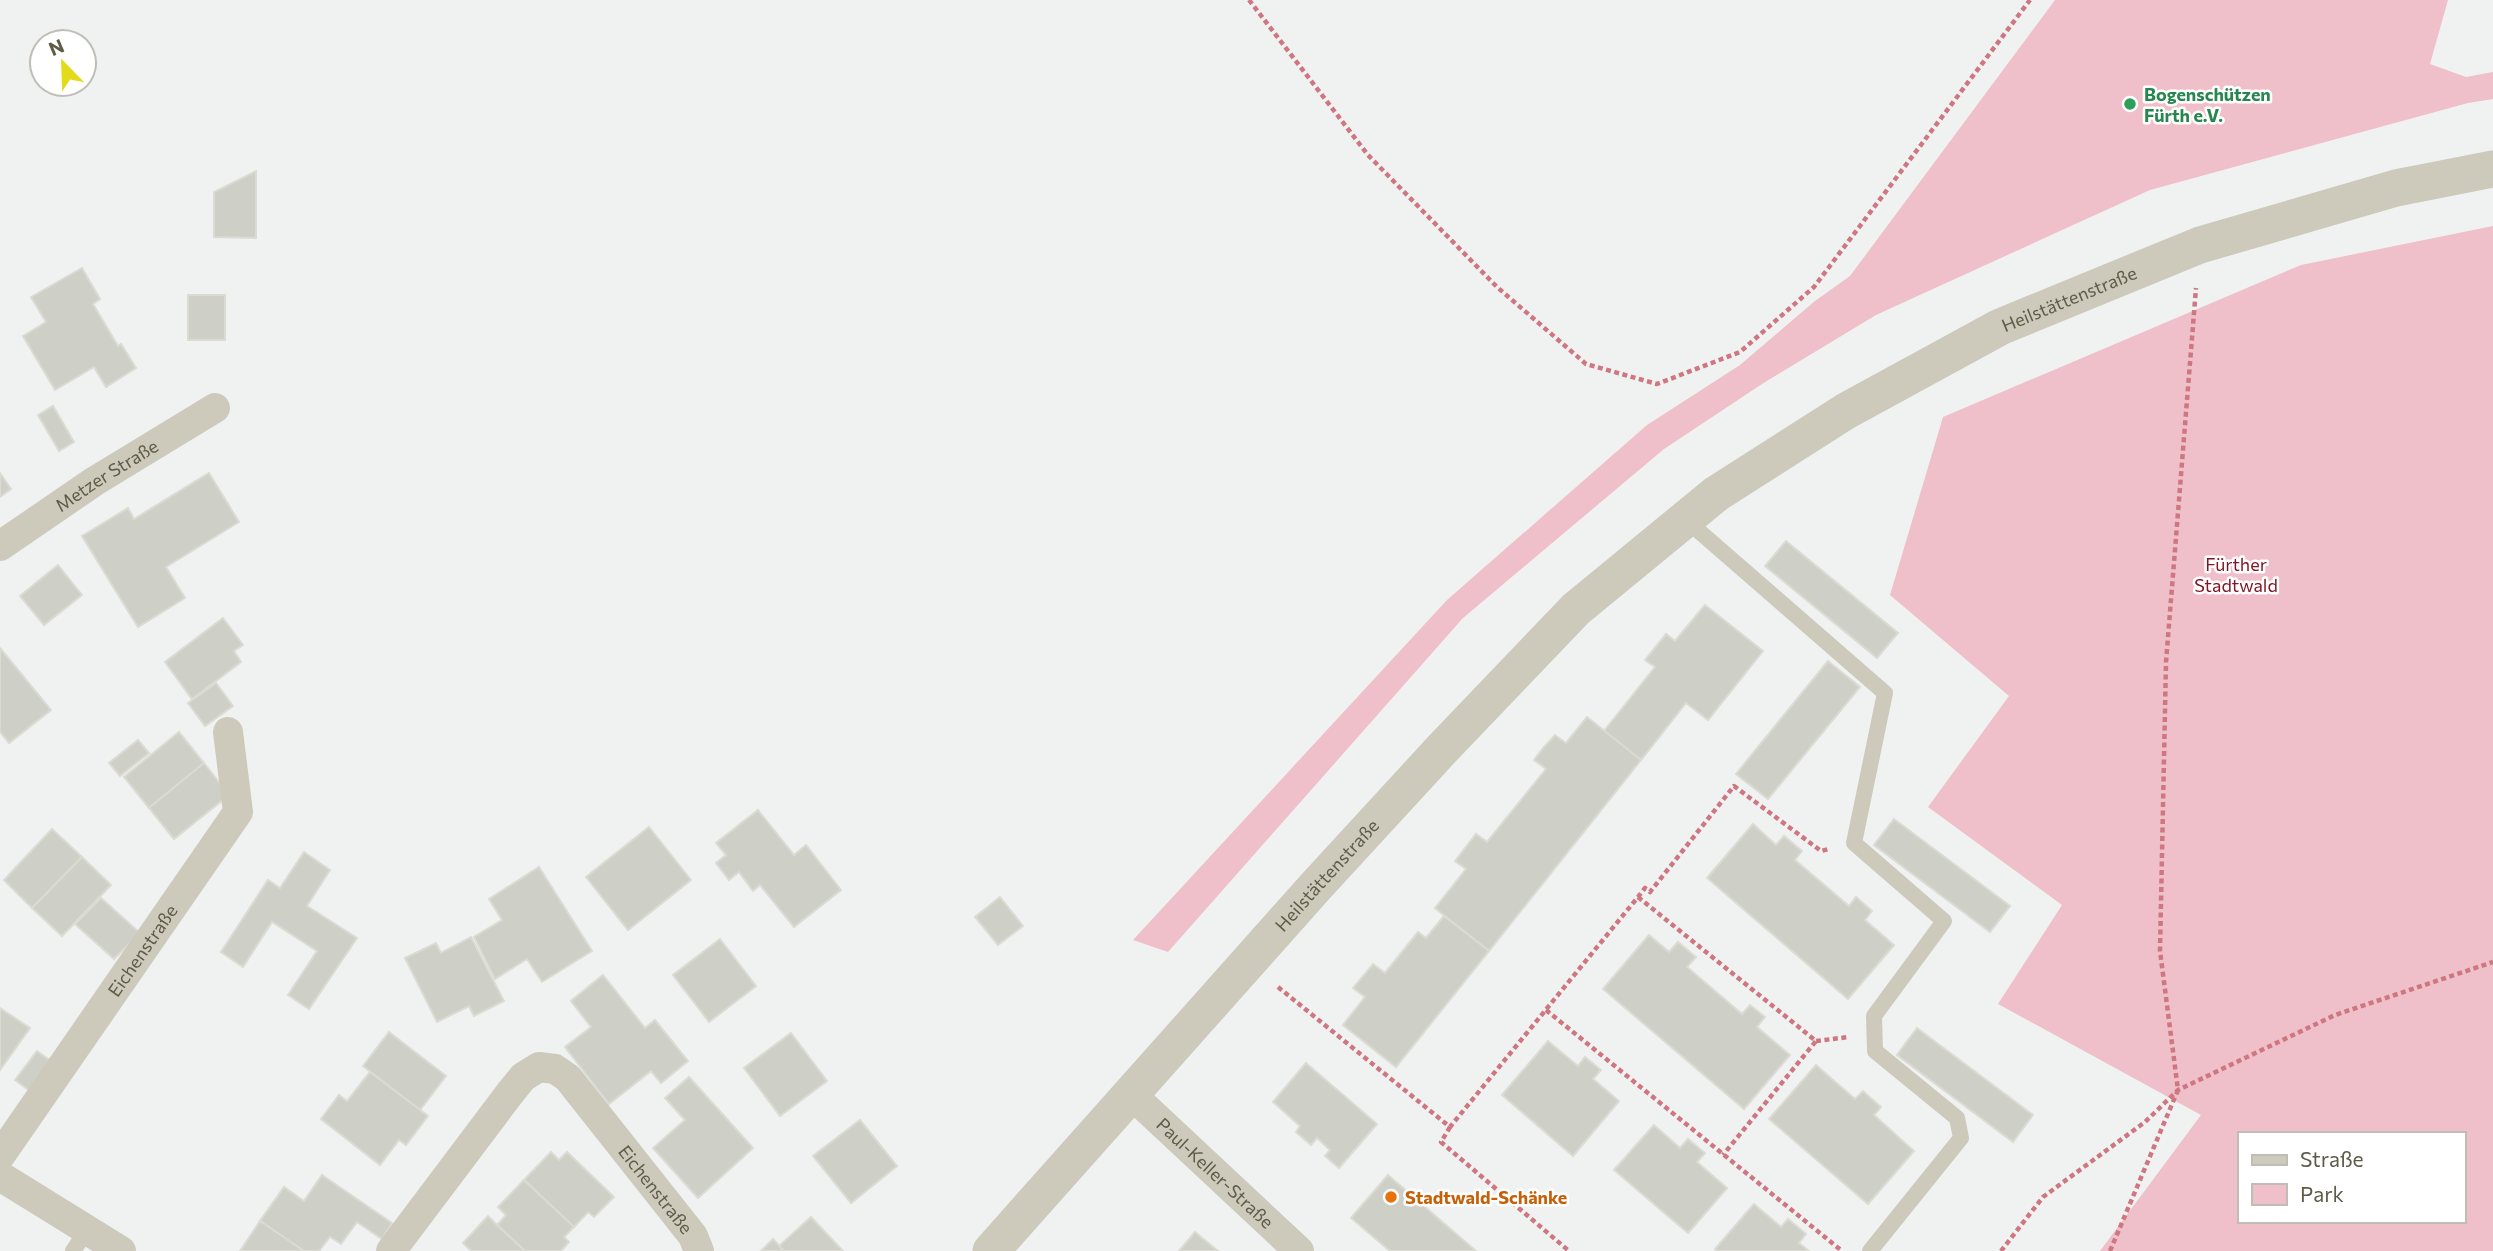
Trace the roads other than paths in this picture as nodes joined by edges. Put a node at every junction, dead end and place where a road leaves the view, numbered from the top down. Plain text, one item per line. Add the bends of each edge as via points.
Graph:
1 (2493, 169) edge
2 (215, 408) dead end
3 (1685, 519) junction
4 (0, 546) edge
5 (228, 732) dead end
6 (1132, 1095) junction
7 (0, 1156) edge
8 (0, 1177) edge
9 (80, 1240) edge
10 (121, 1251) edge
11 (391, 1251) edge
12 (699, 1251) edge
13 (990, 1251) edge
14 (1299, 1251) edge
15 (1870, 1251) edge

1 - 3 street, Heilstättenstraße via 2396,188 2200,245 2000,327 1846,411
2 - 4 street, Metzer Straße
3 - 6 street, Heilstättenstraße via 1576,609 1433,758
3 - 15 lane via 1885,693 1854,843 1944,921 1874,1016 1875,1051 1957,1118 1961,1138
5 - 7 street, Eichenstraße via 238,813
6 - 13 street, Heilstättenstraße
6 - 14 street, Paul-Keller-Straße
8 - 9 street
9 - 10 street
11 - 12 street, Eichenstraße via 510,1093 539,1067 568,1077 694,1236

